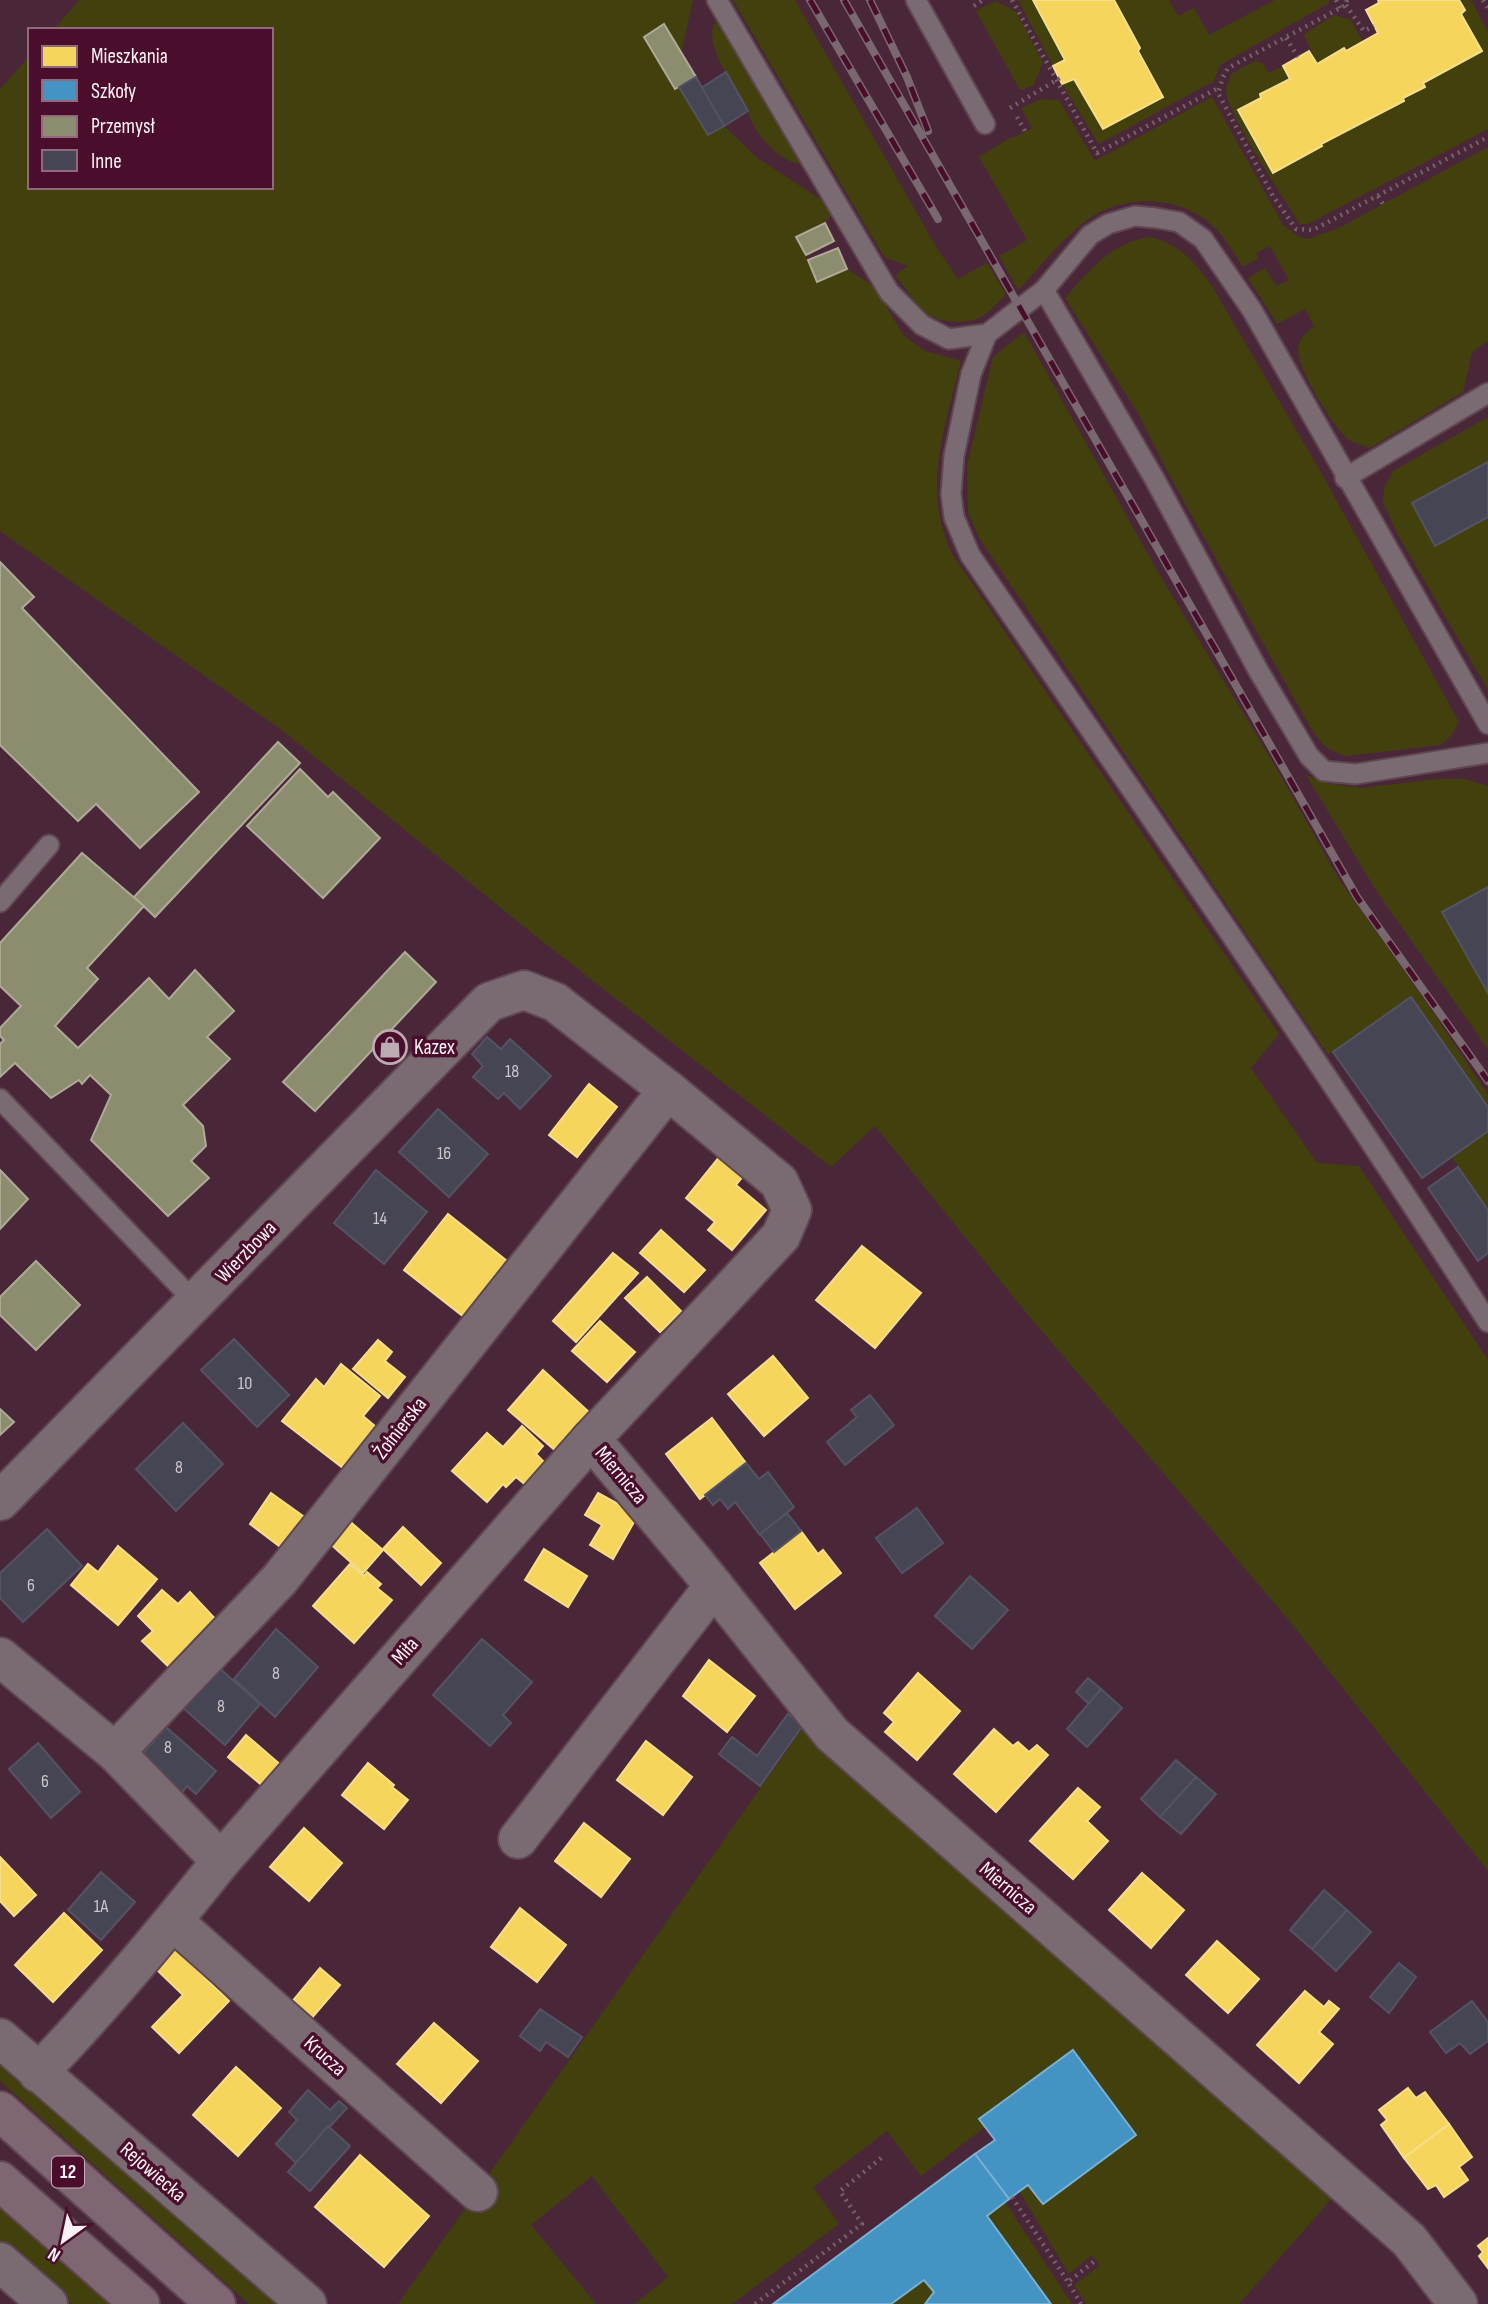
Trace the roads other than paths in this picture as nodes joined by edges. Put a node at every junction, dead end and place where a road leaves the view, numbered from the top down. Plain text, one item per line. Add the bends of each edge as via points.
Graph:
1 (717, 0) edge
2 (916, 0) edge
3 (985, 124) road end
4 (1044, 290) junction
5 (987, 334) junction
6 (1488, 393) edge
7 (1345, 478) junction
8 (1488, 724) edge
9 (1488, 753) edge
10 (49, 845) dead end
11 (0, 902) edge
12 (667, 1090) junction
13 (0, 1099) edge
14 (196, 1303) junction
15 (1488, 1322) edge
16 (591, 1439) junction
17 (0, 1501) edge
18 (714, 1586) junction
19 (0, 1657) edge
20 (115, 1752) junction
21 (518, 1839) dead end
22 (221, 1861) junction
23 (173, 1921) junction
24 (0, 2038) edge
25 (38, 2073) junction
26 (0, 2111) edge
27 (0, 2181) edge
28 (478, 2192) dead end
29 (0, 2262) edge
30 (47, 2304) edge
31 (139, 2304) edge
32 (216, 2304) edge
33 (307, 2304) edge
34 (1458, 2304) edge

1 - 5 lane via 889,292 922,326 949,339
2 - 3 lane
4 - 5 lane
4 - 7 lane via 1090,235 1108,224 1135,216 1179,222 1203,239 1230,275
4 - 9 lane via 1154,478 1258,670 1310,756 1324,771 1356,774
5 - 15 lane via 971,374 951,494 954,517 970,555
6 - 7 lane
7 - 8 lane
10 - 11 lane
12 - 14 street, Wierzbowa via 555,1002 524,990 489,1002
12 - 16 street, Miła via 779,1182 792,1210 780,1236
12 - 20 street, Żołnierska via 280,1580
13 - 14 lane
14 - 17 street, Wierzbowa
16 - 18 street, Miernicza
16 - 22 street, Miła
18 - 21 street
18 - 34 street, Miernicza via 832,1734 847,1734 1409,2240
19 - 20 street
20 - 22 street
22 - 23 street, Miła
23 - 25 street, Miła
23 - 28 street, Krucza
24 - 25 street, Rejowiecka
25 - 33 street, Rejowiecka
26 - 32 highway, 12
27 - 31 highway, 12
29 - 30 street

